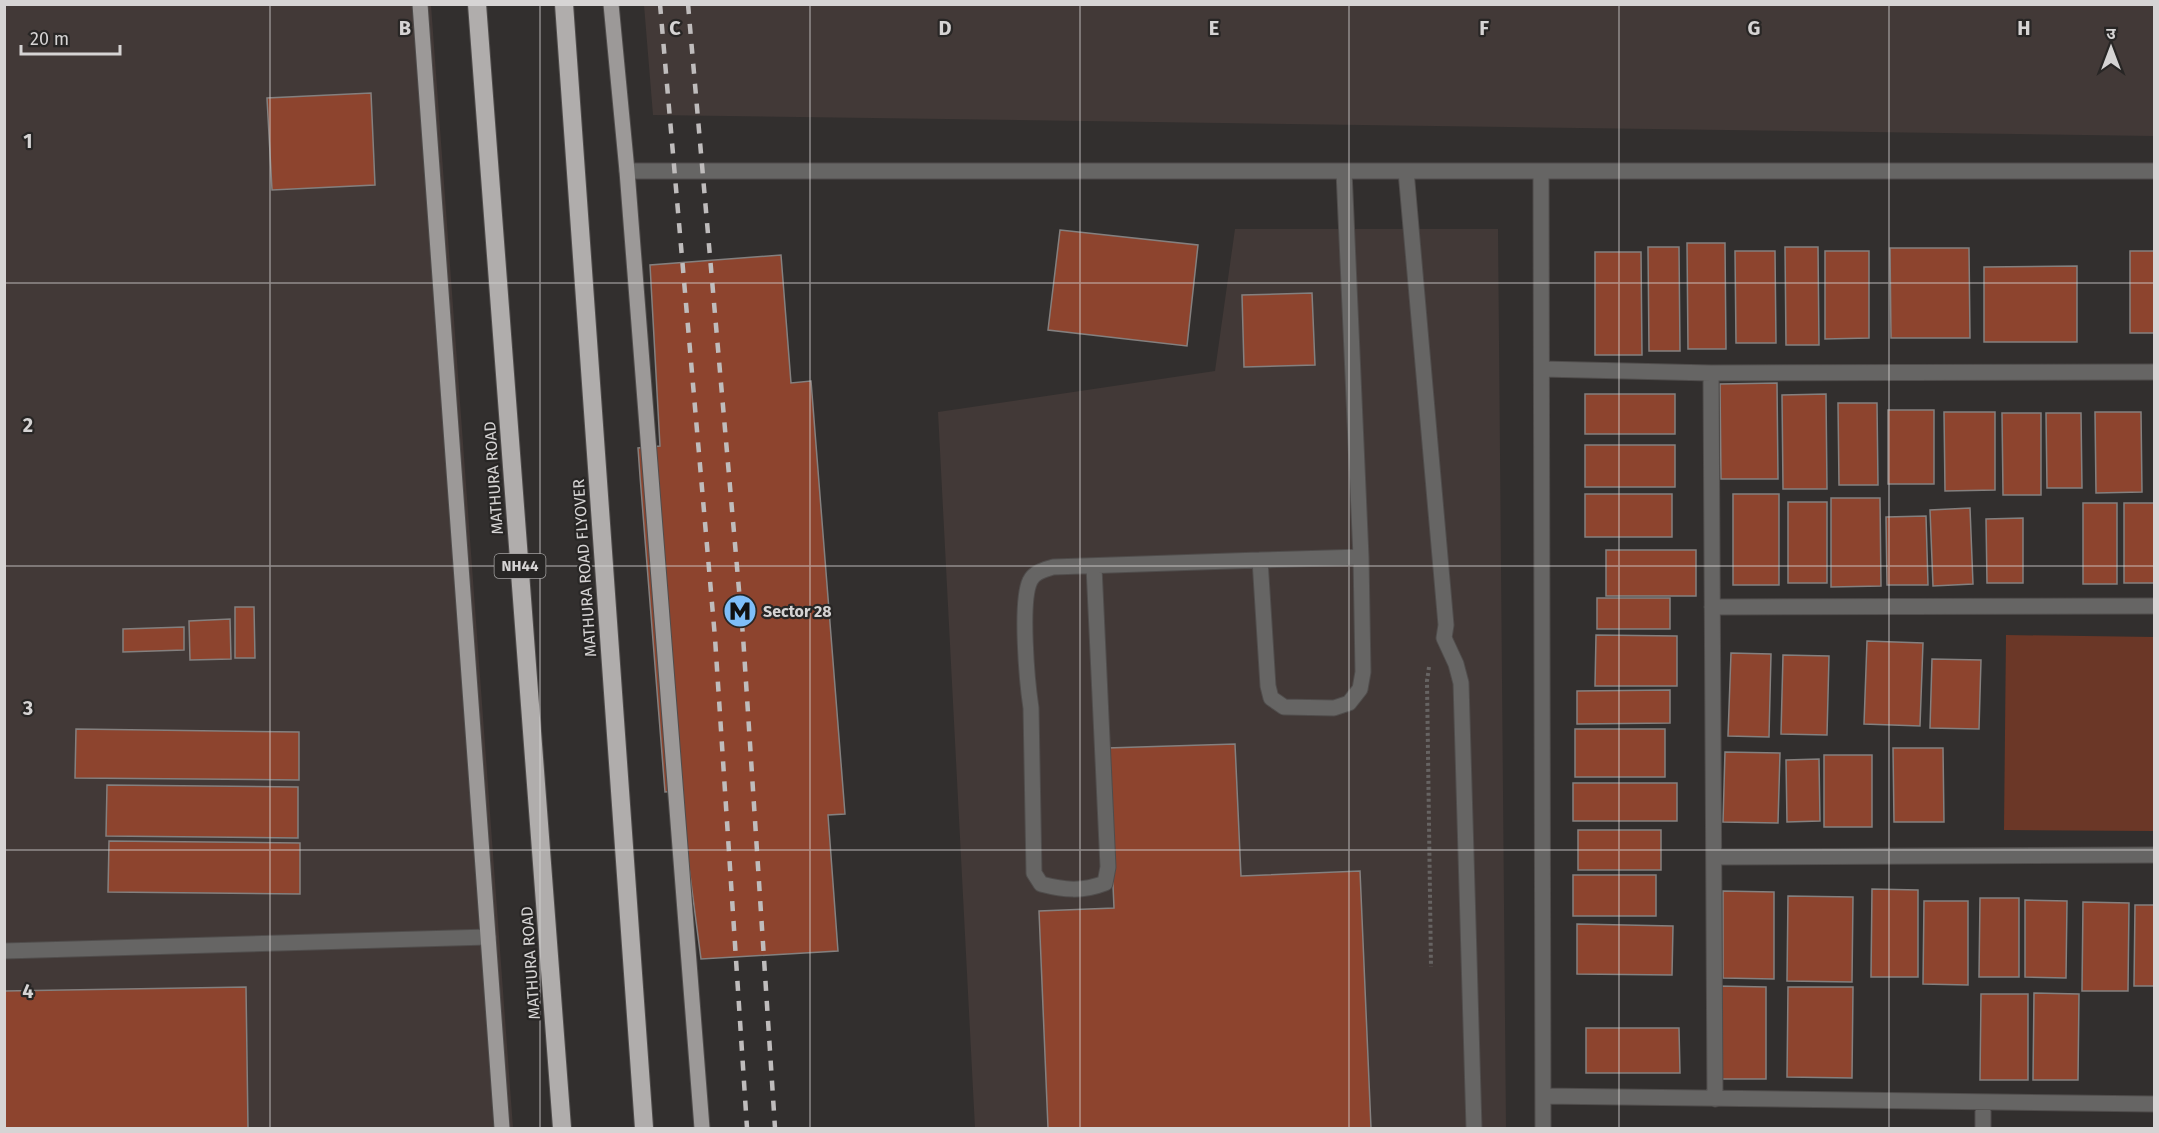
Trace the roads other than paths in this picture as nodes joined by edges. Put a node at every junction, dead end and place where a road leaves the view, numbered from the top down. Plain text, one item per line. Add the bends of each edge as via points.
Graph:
1 (420, 4) edge
2 (477, 4) edge
3 (564, 4) edge
4 (611, 4) edge
5 (627, 171) junction
6 (1344, 171) junction
7 (1406, 171) junction
8 (1542, 171) junction
9 (2154, 171) edge
10 (1542, 369) junction
11 (2154, 372) edge
12 (1711, 373) junction
13 (1361, 557) junction
14 (1260, 560) junction
15 (1094, 567) junction
16 (2154, 606) edge
17 (1712, 607) junction
18 (2154, 855) edge
19 (1714, 857) junction
20 (488, 937) junction
21 (4, 951) edge
22 (1543, 1096) junction
23 (1714, 1099) junction
24 (1983, 1102) junction
25 (2154, 1104) edge
26 (502, 1128) edge
27 (562, 1128) edge
28 (644, 1128) edge
29 (702, 1128) edge
30 (1474, 1128) edge
31 (1543, 1128) edge
32 (1983, 1128) edge

1 - 20 main road
2 - 27 highway, MATHURA ROAD / NH44
3 - 28 highway, MATHURA ROAD FLYOVER
4 - 5 main road
5 - 6 street
5 - 29 main road
6 - 7 street
6 - 13 street
7 - 8 street
7 - 30 street via 1446,625 1444,638 1461,683
8 - 9 street
8 - 10 street
10 - 12 street
10 - 22 street
11 - 12 street
12 - 17 street
13 - 14 street
13 - 14 street via 1360,690 1349,703 1334,708 1284,707 1271,698
14 - 15 street
15 - 15 street via 1053,567 1036,573 1026,593 1034,873 1041,884 1066,890 1089,889 1105,882 1108,867
16 - 17 street
17 - 19 street
18 - 19 street
19 - 23 street
20 - 21 street
20 - 26 main road
22 - 23 street
22 - 31 street
23 - 24 street
24 - 25 street
24 - 32 street

